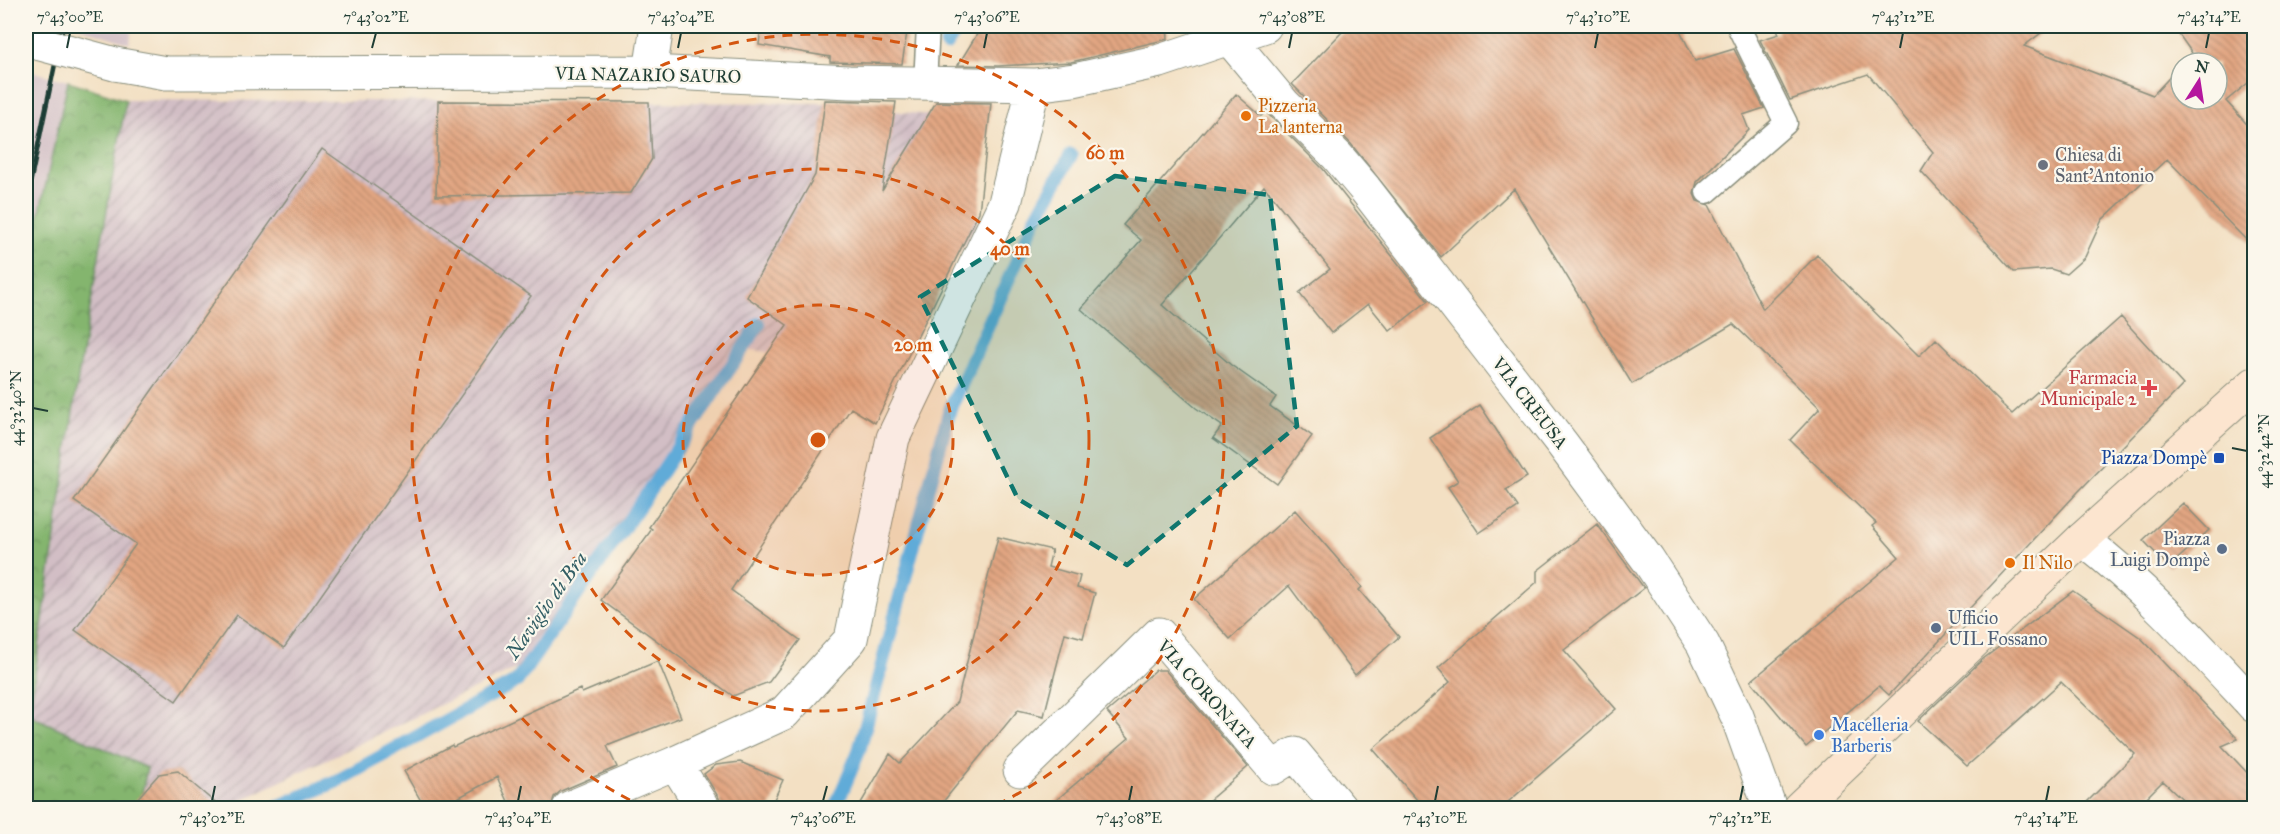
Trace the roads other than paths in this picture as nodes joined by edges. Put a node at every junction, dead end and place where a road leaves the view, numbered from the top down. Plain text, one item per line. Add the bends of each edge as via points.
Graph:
1 (657, 26) edge
2 (928, 26) edge
3 (1265, 26) edge
4 (1738, 26) edge
5 (1229, 38) junction
6 (26, 40) edge
7 (650, 72) junction
8 (925, 83) junction
9 (1034, 85) junction
10 (1707, 192) dead end
11 (2254, 384) edge
12 (2082, 539) junction
13 (2254, 706) edge
14 (675, 763) junction
15 (1020, 770) dead end
16 (569, 808) edge
17 (703, 808) edge
18 (1340, 808) edge
19 (1770, 808) edge
20 (1799, 808) edge

1 - 7 street
2 - 8 lane
3 - 5 street, VIA NAZARIO SAURO
4 - 10 lane via 1786,123
5 - 9 street, VIA NAZARIO SAURO via 1160,61
5 - 19 street, VIA CREUSA via 1284,105 1365,189 1648,560 1703,644 1737,716
6 - 7 street, VIA NAZARIO SAURO, bridge via 166,73
7 - 8 street, VIA NAZARIO SAURO
8 - 9 street, VIA NAZARIO SAURO
9 - 14 street via 1005,203 893,438 851,639 784,713
11 - 12 main road
12 - 13 street via 2121,569 2174,620
12 - 20 main road
14 - 16 street
14 - 17 street
15 - 18 street, VIA CORONATA via 1159,634 1273,768 1295,754

